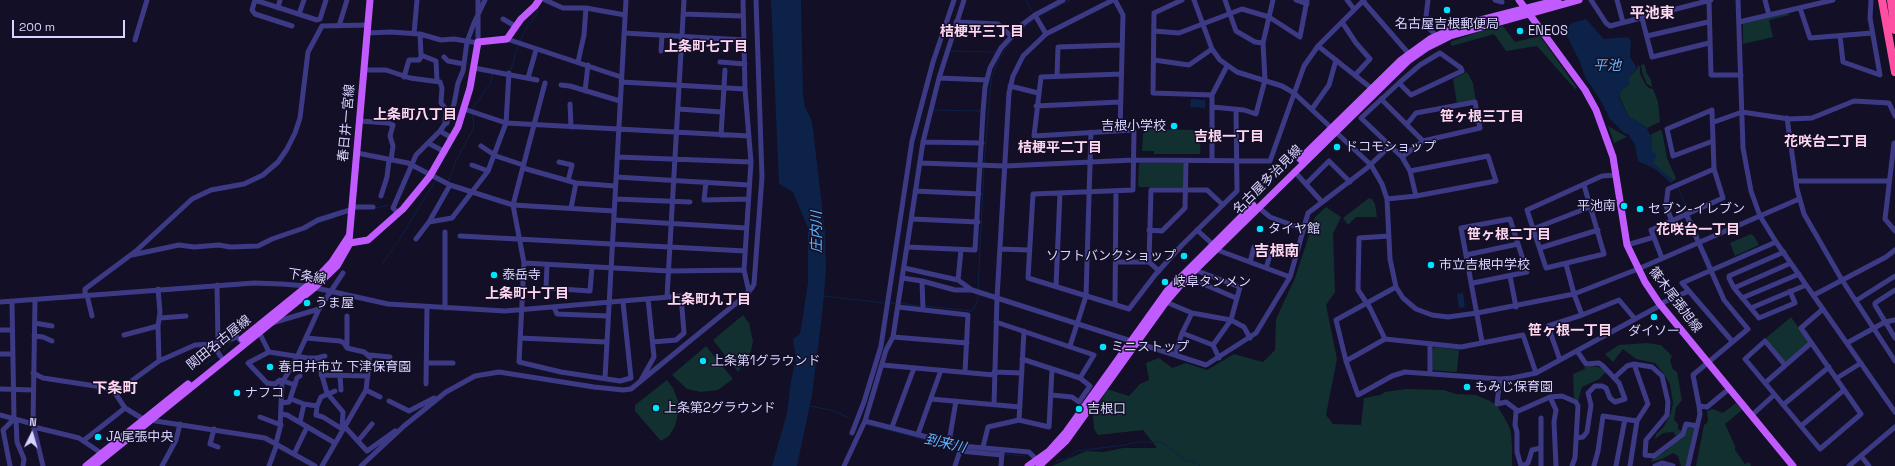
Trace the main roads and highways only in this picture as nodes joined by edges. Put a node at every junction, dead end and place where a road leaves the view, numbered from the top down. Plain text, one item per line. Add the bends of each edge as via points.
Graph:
1 (370, 0) edge
2 (539, 0) edge
3 (1518, 0) edge
4 (1558, 0) edge
5 (1579, 0) edge
6 (1882, 0) edge
7 (1891, 0) edge
8 (1526, 11) junction
9 (1895, 30) edge
10 (1895, 72) edge
11 (1334, 129) junction
12 (349, 236) junction
13 (360, 241) junction
14 (1215, 246) junction
15 (347, 247) junction
16 (310, 287) junction
17 (1134, 342) junction
18 (147, 420) junction
19 (1039, 463) edge
20 (86, 466) edge
21 (94, 466) edge
22 (1028, 466) edge
23 (1793, 466) edge

1 - 12 main road, 春日井一宮線
2 - 13 main road via 515,26 507,39 478,43 465,108 445,152 430,176 398,214 368,240
3 - 8 main road, 篠木尾張旭線
4 - 8 main road, 名古屋多治見線
5 - 8 main road, 名古屋多治見線
6 - 10 highway
7 - 9 highway
8 - 11 main road, 名古屋多治見線 via 1439,40 1399,69
8 - 11 main road, 名古屋多治見線 via 1461,25 1437,36 1409,54 1372,88
8 - 23 main road, 篠木尾張旭線 via 1587,94 1609,142 1627,245 1638,269 1660,304
11 - 14 main road, 名古屋多治見線
11 - 14 main road, 名古屋多治見線 via 1258,207
12 - 13 main road
12 - 15 main road, 春日井一宮線
12 - 16 main road, 関田名古屋線 via 332,262
13 - 15 main road via 353,242
14 - 17 main road, 名古屋多治見線
14 - 17 main road, 名古屋多治見線 via 1167,291
15 - 16 main road, 関田名古屋線 via 331,272
16 - 18 main road, 関田名古屋線 via 240,341
16 - 18 main road, 関田名古屋線 via 259,332
17 - 19 main road, 名古屋多治見線 via 1066,432
18 - 20 main road, 関田名古屋線
18 - 21 main road, 関田名古屋線
19 - 22 main road, 名古屋多治見線

